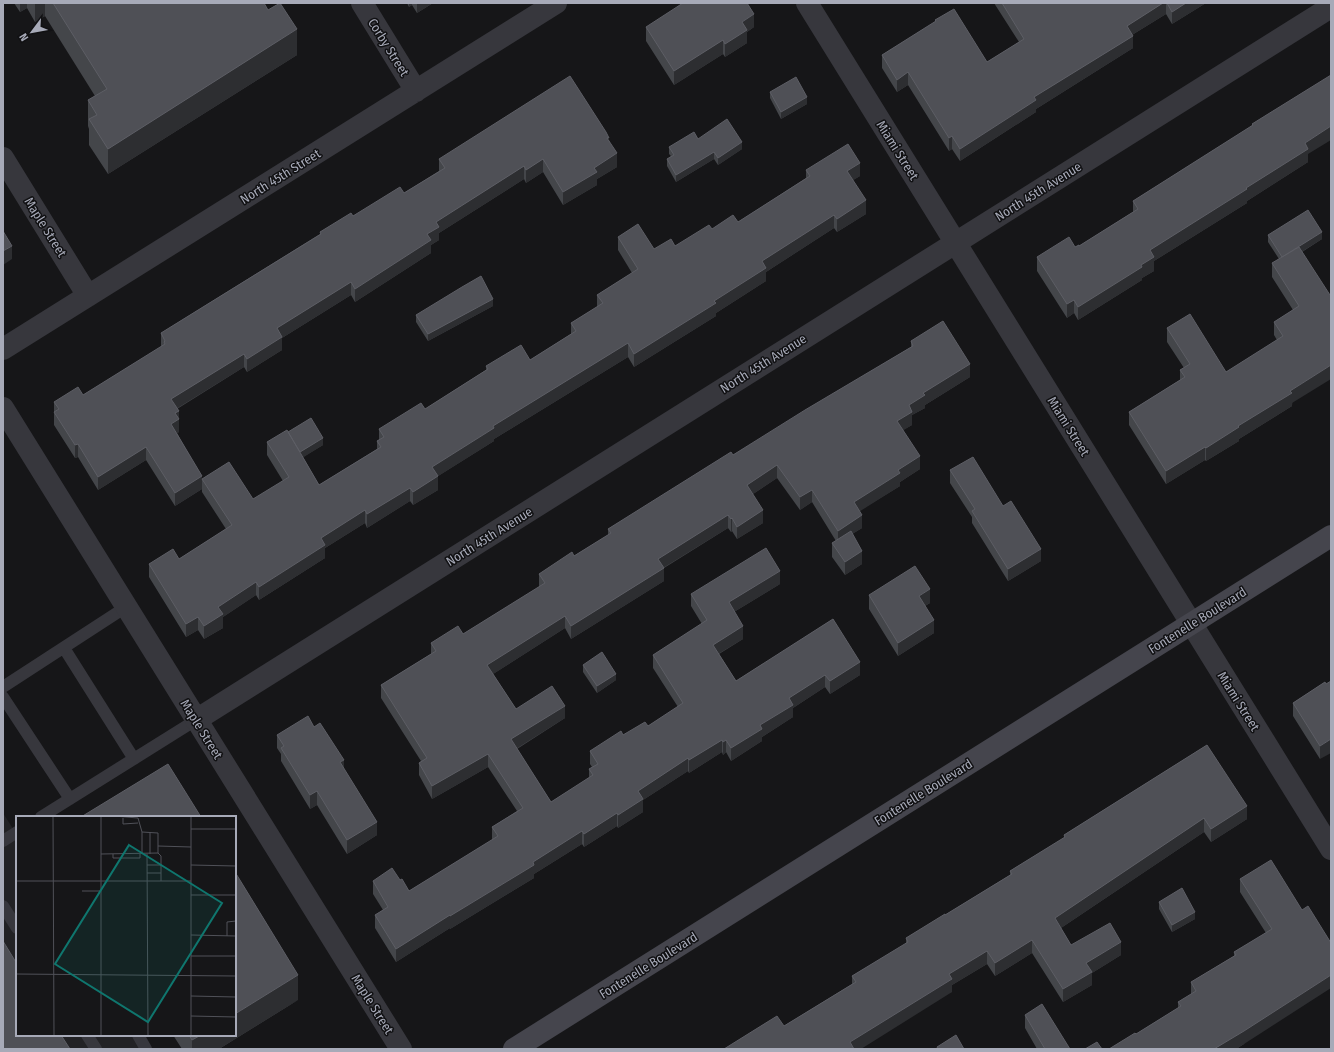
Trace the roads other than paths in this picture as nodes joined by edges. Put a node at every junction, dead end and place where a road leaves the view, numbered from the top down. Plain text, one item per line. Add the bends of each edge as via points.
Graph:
1 (362, 3) edge
2 (556, 3) edge
3 (807, 3) edge
4 (1331, 8) edge
5 (416, 91) junction
6 (3, 158) edge
7 (955, 243) junction
8 (88, 296) junction
9 (3, 349) edge
10 (3, 408) edge
11 (1331, 536) edge
12 (126, 608) junction
13 (1191, 624) junction
14 (64, 648) junction
15 (3, 688) edge
16 (3, 697) edge
17 (196, 720) junction
18 (134, 759) junction
19 (70, 799) junction
20 (43, 816) edge
21 (16, 833) edge
22 (3, 841) edge
23 (1331, 849) edge
24 (3, 906) edge
25 (16, 923) edge
26 (88, 1036) edge
27 (139, 1036) edge
28 (517, 1048) edge
29 (96, 1049) edge
30 (146, 1049) edge
31 (401, 1049) edge

1 - 5 street, Corby Street
2 - 5 street, North 45th Street
3 - 7 street, Miami Street
4 - 7 street, North 45th Avenue
5 - 8 street, North 45th Street
6 - 8 street, Maple Street
7 - 13 street, Miami Street
7 - 17 street, North 45th Avenue
8 - 9 street, North 45th Street
10 - 12 street, Maple Street
11 - 13 main road, Fontenelle Boulevard
12 - 14 lane
12 - 17 street, Maple Street
13 - 23 street, Miami Street
13 - 28 main road, Fontenelle Boulevard
14 - 15 lane
14 - 18 lane
16 - 19 lane
17 - 18 lane
17 - 31 street, Maple Street
18 - 19 lane
19 - 20 lane
21 - 22 lane
24 - 25 lane
26 - 29 lane
27 - 30 lane

